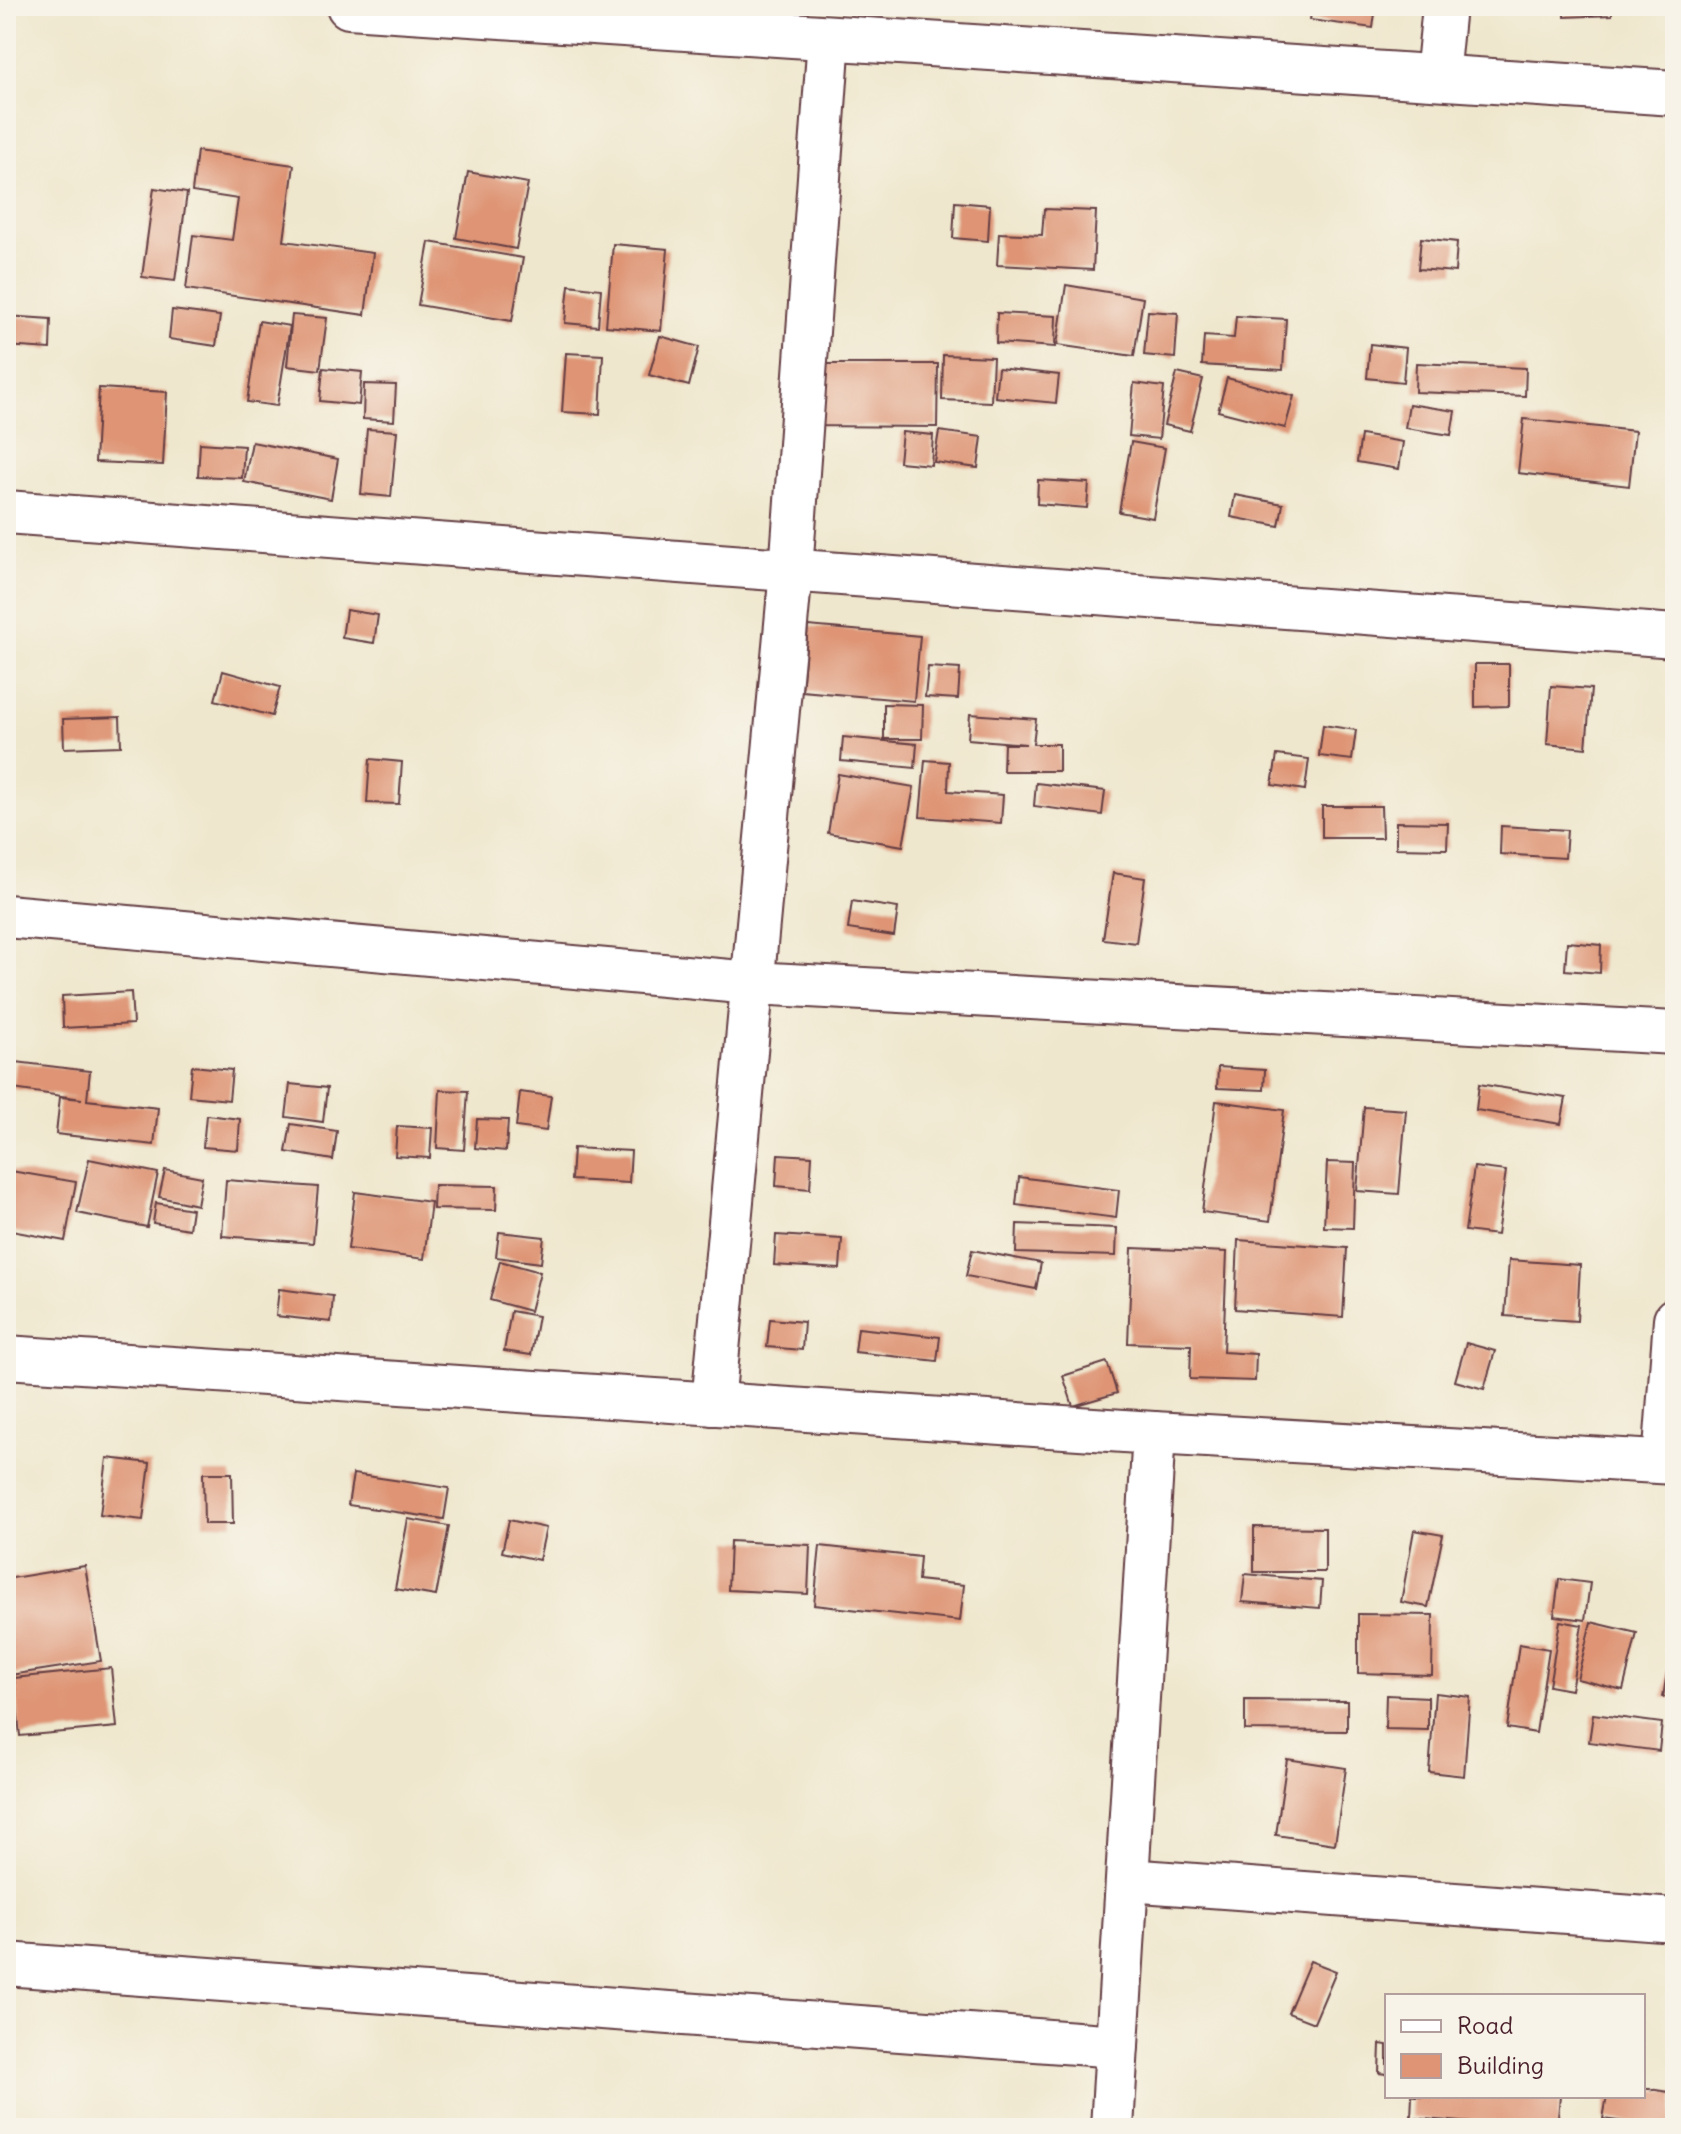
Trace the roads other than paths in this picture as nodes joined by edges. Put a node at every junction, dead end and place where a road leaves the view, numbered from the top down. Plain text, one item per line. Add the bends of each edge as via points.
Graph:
1 (349, 6) edge
2 (1444, 6) edge
3 (475, 10) edge
4 (829, 37) junction
5 (1437, 77) junction
6 (1675, 93) edge
7 (6, 512) edge
8 (791, 571) junction
9 (1675, 636) edge
10 (6, 916) edge
11 (752, 983) junction
12 (1675, 1033) edge
13 (1675, 1319) edge
14 (6, 1357) edge
15 (713, 1404) junction
16 (1154, 1433) junction
17 (1670, 1462) edge
18 (1128, 1880) junction
19 (1675, 1920) edge
20 (6, 1964) edge
21 (1117, 2046) junction
22 (1112, 2128) edge

1 - 3 street
2 - 5 street
3 - 4 street
4 - 5 street
4 - 8 street
5 - 6 street
7 - 8 street
8 - 9 street
8 - 11 street
10 - 11 street
11 - 12 street
11 - 15 street
13 - 17 street
14 - 15 street
15 - 16 street
16 - 17 street
16 - 18 street
18 - 19 street
18 - 21 street
20 - 21 street
21 - 22 street

